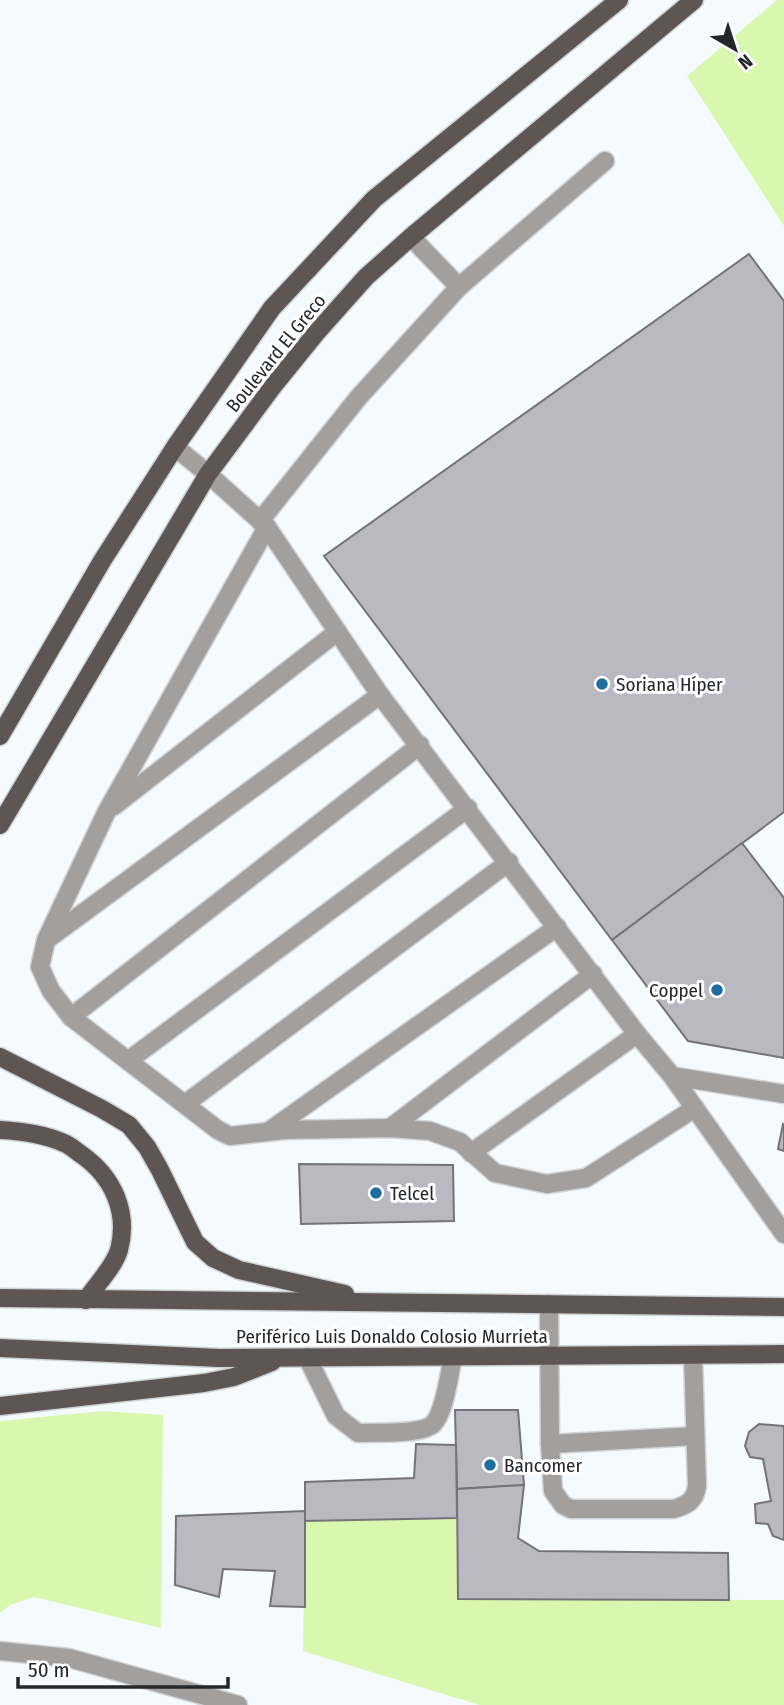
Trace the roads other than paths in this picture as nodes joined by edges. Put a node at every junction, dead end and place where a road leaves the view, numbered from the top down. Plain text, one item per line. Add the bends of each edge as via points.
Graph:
1 (619, 0) edge
2 (694, 0) edge
3 (604, 161) dead end
4 (411, 237) junction
5 (459, 287) junction
6 (175, 447) junction
7 (208, 474) junction
8 (264, 524) junction
9 (337, 632) junction
10 (380, 695) junction
11 (0, 736) edge
12 (420, 745) junction
13 (6, 802) edge
14 (468, 808) junction
15 (106, 813) junction
16 (0, 825) edge
17 (509, 862) junction
18 (556, 927) junction
19 (46, 940) junction
20 (593, 974) junction
21 (71, 1017) junction
22 (637, 1034) junction
23 (0, 1056) edge
24 (129, 1060) junction
25 (672, 1076) junction
26 (784, 1094) edge
27 (185, 1104) junction
28 (695, 1108) junction
29 (390, 1128) junction
30 (0, 1130) edge
31 (269, 1131) junction
32 (471, 1153) junction
33 (784, 1234) edge
34 (0, 1298) edge
35 (86, 1300) junction
36 (376, 1302) junction
37 (549, 1304) junction
38 (784, 1307) edge
39 (0, 1348) edge
40 (784, 1354) edge
41 (693, 1355) junction
42 (548, 1356) junction
43 (307, 1357) junction
44 (453, 1357) junction
45 (283, 1358) junction
46 (0, 1406) edge
47 (695, 1436) junction
48 (550, 1444) junction
49 (0, 1651) edge
50 (238, 1705) edge

1 - 6 main road, Boulevard El Greco via 374,199 272,308
2 - 4 main road, Boulevard El Greco
3 - 5 street
4 - 5 street
4 - 7 main road, Boulevard El Greco via 366,277 317,332
5 - 8 street via 358,398
6 - 7 street
6 - 11 main road, Boulevard El Greco
7 - 8 street
7 - 13 main road, Boulevard El Greco
8 - 9 street
8 - 15 street
9 - 10 street
9 - 15 street
10 - 12 street
10 - 19 street
12 - 14 street
12 - 21 street
13 - 16 main road, Boulevard El Greco
14 - 17 street
14 - 24 street
15 - 19 street
17 - 18 street
17 - 27 street
18 - 20 street
18 - 31 street
19 - 21 street via 40,967
20 - 22 street
20 - 29 street
21 - 24 street
22 - 25 street
22 - 32 street
23 - 36 main road via 129,1125 160,1170 195,1241 213,1258 239,1270
24 - 27 street
25 - 26 street
25 - 28 street
27 - 31 street via 230,1136
28 - 32 street via 586,1178 566,1183 547,1184 495,1172
28 - 33 street
29 - 31 street
29 - 32 street via 447,1136
30 - 35 main road via 65,1143 93,1163 109,1182 123,1228 118,1252
34 - 35 main road, Periférico Luis Donaldo Colosio Murrieta
35 - 36 main road, Periférico Luis Donaldo Colosio Murrieta
36 - 37 main road, Periférico Luis Donaldo Colosio Murrieta
37 - 38 main road, Periférico Luis Donaldo Colosio Murrieta
37 - 42 street
39 - 45 main road, Periférico Luis Donaldo Colosio Murrieta
40 - 41 main road, Periférico Luis Donaldo Colosio Murrieta
41 - 42 main road, Periférico Luis Donaldo Colosio Murrieta
41 - 47 street
42 - 44 main road, Periférico Luis Donaldo Colosio Murrieta
42 - 48 street
43 - 44 main road, Periférico Luis Donaldo Colosio Murrieta
43 - 44 street via 336,1416 358,1433 423,1430 433,1424
43 - 45 main road, Periférico Luis Donaldo Colosio Murrieta
45 - 46 main road via 204,1383
47 - 48 street
47 - 48 street via 696,1492 686,1505 674,1509 563,1506 553,1491
49 - 50 street via 69,1658

